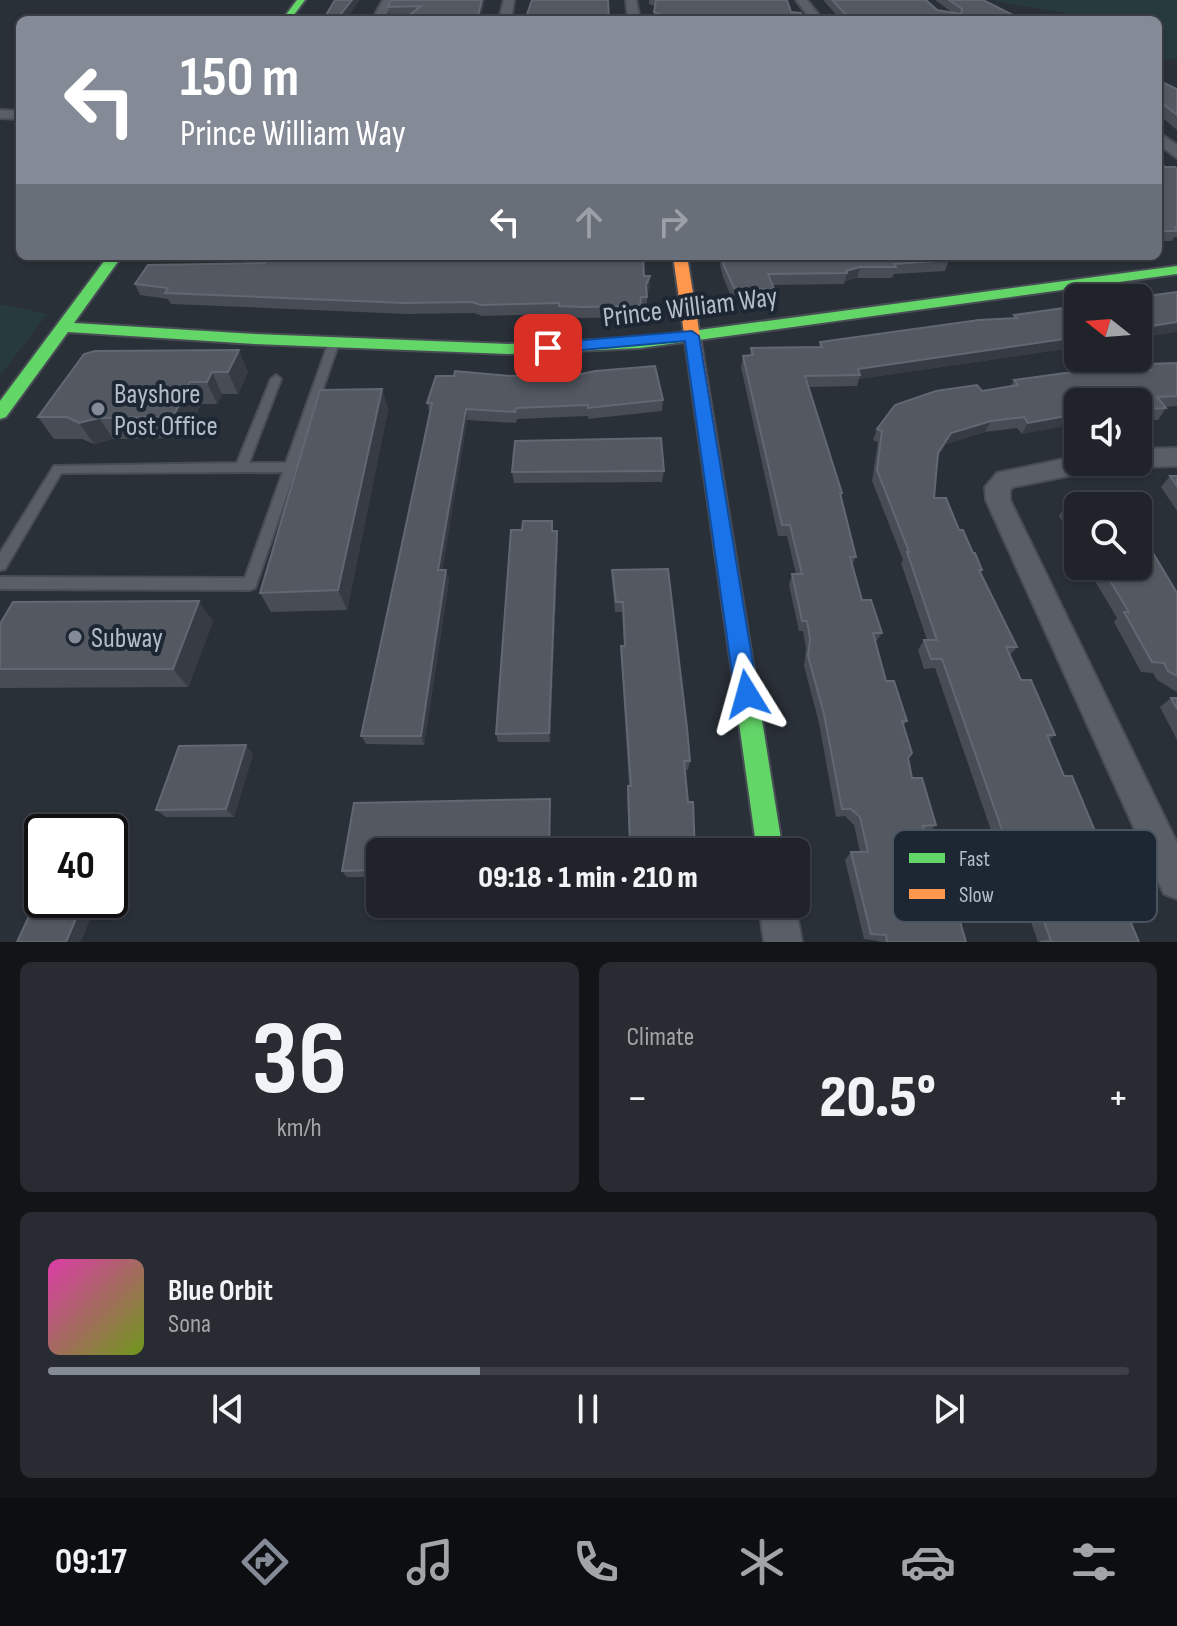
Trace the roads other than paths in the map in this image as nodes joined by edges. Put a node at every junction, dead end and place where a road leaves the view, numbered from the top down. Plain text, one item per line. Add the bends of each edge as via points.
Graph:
1 (801, 0) edge
2 (814, 16) edge
3 (1162, 140) edge
4 (1177, 156) edge
5 (112, 260) edge
6 (681, 260) edge
7 (1177, 270) edge
8 (64, 327) junction
9 (692, 336) junction
10 (334, 342) junction
11 (276, 379) dead end
12 (0, 413) edge
13 (1177, 457) edge
14 (1152, 458) edge
15 (293, 467) junction
16 (241, 468) junction
17 (1064, 468) edge
18 (0, 565) edge
19 (0, 583) edge
20 (1153, 830) edge
21 (768, 838) edge
22 (1157, 838) edge
23 (1177, 881) edge
24 (779, 918) edge
25 (783, 942) edge

1 - 2 street
3 - 4 street
5 - 8 street
6 - 9 street
7 - 9 street, Prince William Way
8 - 10 street, Prince William Way
8 - 12 street
9 - 10 street, Prince William Way via 560,348
9 - 21 street
10 - 15 lane
11 - 16 lane
13 - 14 street
15 - 16 lane
15 - 19 lane via 250,584
16 - 18 lane via 58,469
17 - 20 street via 1006,479 997,487 998,500
22 - 23 street
24 - 25 street

